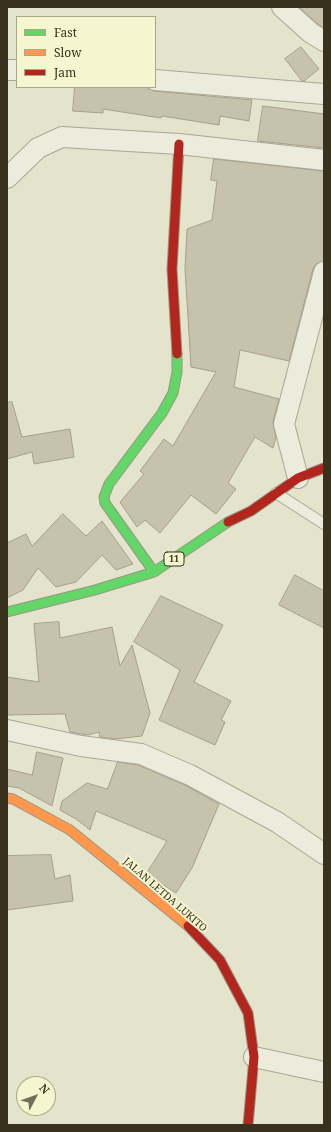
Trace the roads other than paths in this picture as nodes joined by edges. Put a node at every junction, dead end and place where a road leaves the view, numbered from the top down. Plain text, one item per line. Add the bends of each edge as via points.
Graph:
1 (282, 7) edge
2 (324, 41) edge
3 (156, 80) edge
4 (324, 94) edge
5 (179, 144) junction
6 (324, 160) edge
7 (7, 178) edge
8 (324, 272) edge
9 (324, 468) edge
10 (298, 478) junction
11 (276, 493) junction
12 (324, 524) edge
13 (154, 572) junction
14 (7, 612) edge
15 (7, 730) edge
16 (7, 798) edge
17 (324, 854) edge
18 (254, 1057) junction
19 (324, 1072) edge
20 (248, 1125) edge

1 - 2 street
3 - 4 street
5 - 6 street
5 - 7 street via 62,137 38,148
5 - 13 main road via 172,269 177,352 173,393 162,413 109,484 104,497 105,503
8 - 10 street via 284,424
9 - 10 main road, 11
10 - 11 main road, 11
11 - 12 lane
11 - 13 main road, 11
13 - 14 main road, 11 via 81,594
15 - 17 street via 81,746 141,754 190,775 277,822
16 - 18 main road, JALAN LETDA LUKITO via 70,830 190,928 220,960 248,1013
18 - 19 street
18 - 20 main road, JALAN LETDA LUKITO

